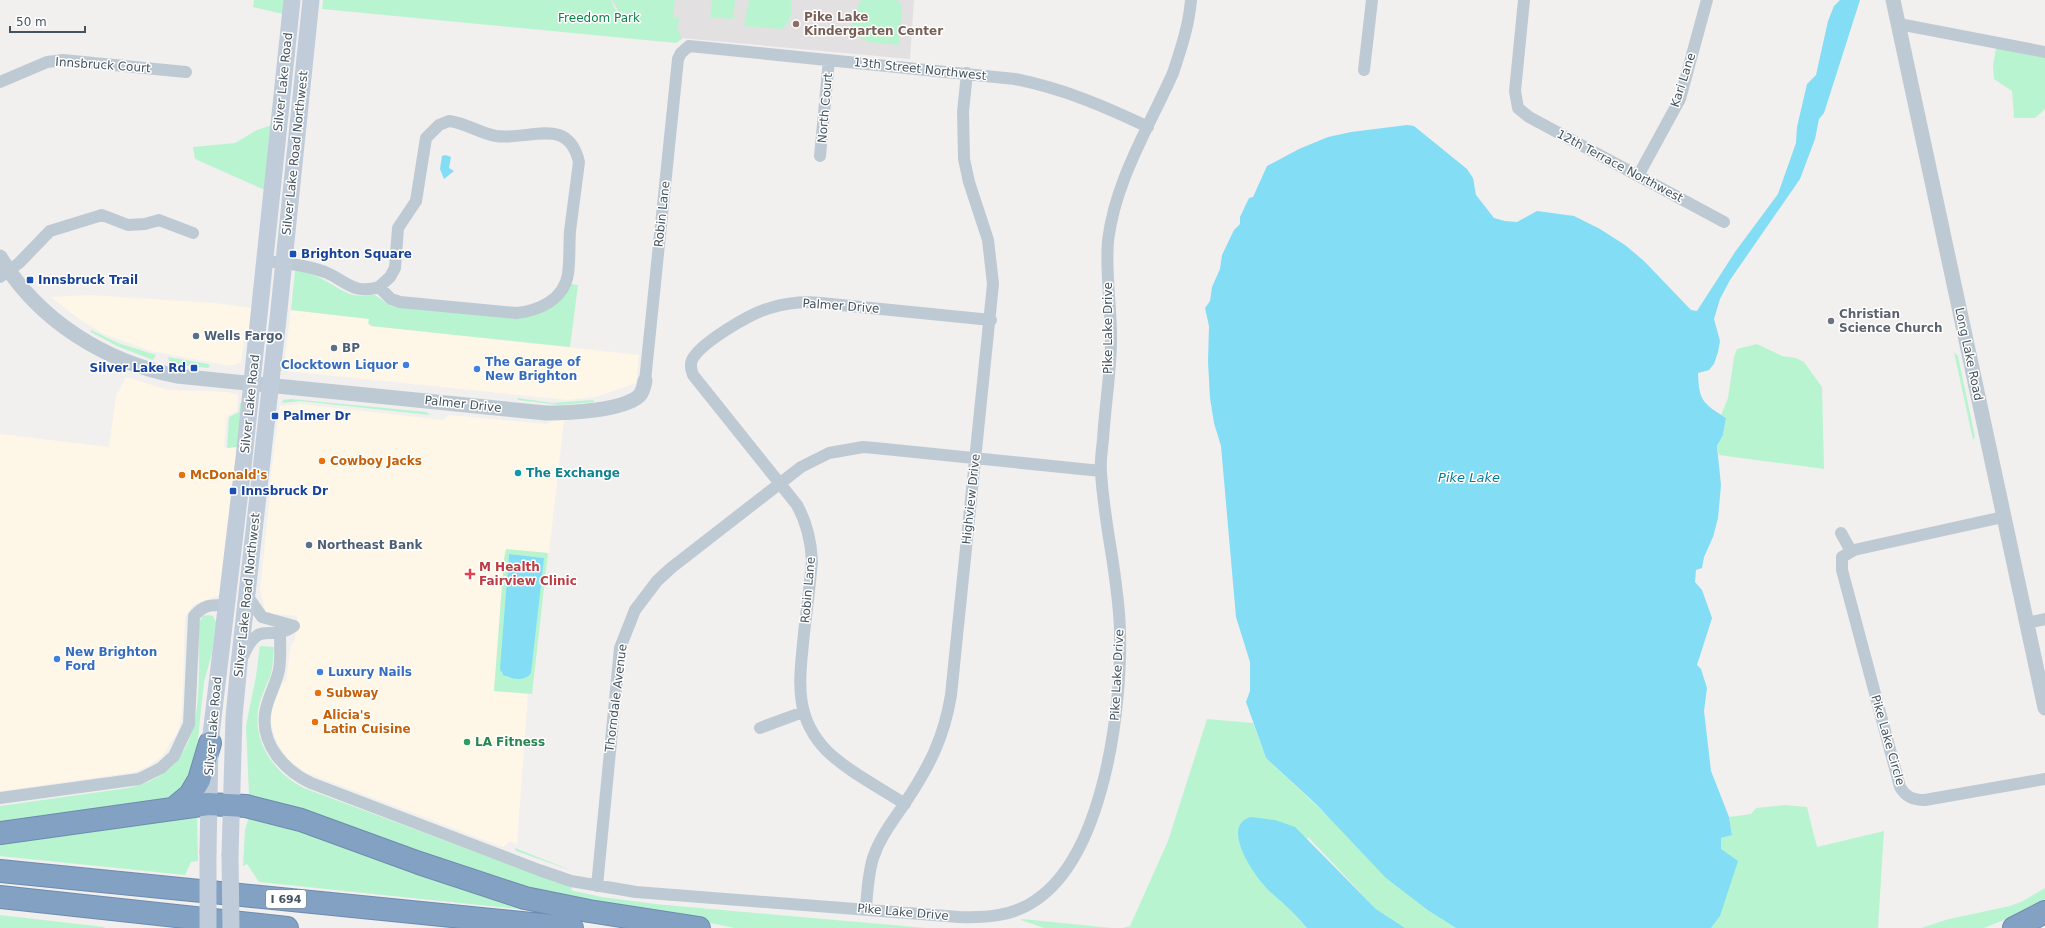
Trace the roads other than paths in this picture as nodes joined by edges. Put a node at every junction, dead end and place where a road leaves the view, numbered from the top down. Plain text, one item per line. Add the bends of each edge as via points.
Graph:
1 (292, 0) edge
2 (311, 0) edge
3 (1191, 0) edge
4 (1372, 0) edge
5 (1524, 0) edge
6 (1707, 0) edge
7 (1894, 0) edge
8 (1899, 24) junction
9 (685, 49) joint
10 (2045, 52) edge
11 (829, 60) junction
12 (1364, 70) dead end
13 (186, 72) dead end
14 (967, 73) junction
15 (0, 82) edge
16 (1148, 127) junction
17 (820, 156) dead end
18 (1638, 176) junction
19 (1724, 222) dead end
20 (193, 233) dead end
21 (0, 257) edge
22 (265, 261) junction
23 (284, 263) junction
24 (4, 274) edge
25 (379, 287) junction
26 (991, 320) junction
27 (690, 367) joint
28 (645, 382) joint
29 (252, 383) junction
30 (270, 386) junction
31 (976, 458) junction
32 (1100, 471) junction
33 (779, 483) junction
34 (2003, 517) junction
35 (1841, 534) dead end
36 (1851, 551) junction
37 (246, 594) junction
38 (226, 605) junction
39 (2045, 619) edge
40 (2027, 623) junction
41 (280, 633) junction
42 (239, 664) junction
43 (2045, 708) edge
44 (803, 712) junction
45 (760, 728) dead end
46 (210, 743) junction
47 (2045, 778) edge
48 (0, 798) edge
49 (208, 804) junction
50 (231, 804) junction
51 (905, 804) junction
52 (173, 809) junction
53 (0, 833) edge
54 (0, 871) edge
55 (597, 886) junction
56 (0, 897) edge
57 (866, 909) junction
58 (2045, 912) edge
59 (208, 928) edge
60 (231, 928) edge
61 (287, 928) edge
62 (572, 928) edge
63 (700, 928) edge
64 (2014, 928) edge

1 - 22 main road, Silver Lake Road
2 - 23 main road, Silver Lake Road Northwest
3 - 16 street, Pike Lake Drive via 1186,32 1173,73
4 - 12 street
5 - 18 street, 12th Terrace Northwest via 1514,91 1518,108 1529,117
6 - 18 street, Kari Lane via 1680,99
7 - 8 street, Long Lake Road
8 - 10 street
8 - 34 street, Long Lake Road
9 - 11 street, 13th Street Northwest via 694,46
9 - 28 street, Robin Lane via 678,59
11 - 14 street, 13th Street Northwest
11 - 17 street, North Court
13 - 15 street, Innsbruck Court via 63,60 37,65
14 - 16 street, 13th Street Northwest via 1044,85 1080,96
14 - 26 street, Highview Drive via 963,112 964,159 992,262
16 - 32 street, Pike Lake Drive via 1117,198 1108,240 1111,344
18 - 19 street, 12th Terrace Northwest
20 - 24 street via 159,220 128,225 102,215 50,231 35,249
21 - 24 street, Palmer Drive
22 - 23 street
22 - 29 main road, Silver Lake Road
23 - 25 street via 325,272 356,289
23 - 30 main road, Silver Lake Road Northwest
24 - 29 street, Palmer Drive via 56,320 99,349 121,360 141,368 177,376
25 - 25 street via 391,300 400,302 516,313 542,308 557,295 568,276 570,233 579,162 573,144 568,139 552,133 496,136 463,123 449,121 438,125 430,132 424,145 416,201 398,228 395,268
26 - 27 street, Palmer Drive via 821,302 785,304 752,314 736,323 697,353
26 - 31 street, Highview Drive
27 - 33 street, Robin Lane via 693,375
28 - 30 street, Palmer Drive via 640,395 632,400 608,407 566,413
29 - 30 street, Palmer Drive
29 - 38 main road, Silver Lake Road
30 - 37 main road, Silver Lake Road Northwest
31 - 32 street, Thorndale Avenue
31 - 33 street, Thorndale Avenue via 875,448 845,449 817,458
31 - 51 street, Highview Drive via 947,719 931,762
32 - 57 street, Pike Lake Drive via 1118,595 1118,702 1112,738 1094,809 1072,860 1063,876 1035,901 1001,915 981,918
33 - 44 street, Robin Lane via 804,518 811,546 812,561 799,682
33 - 55 street, Thorndale Avenue via 657,581 635,610 626,630 617,666
34 - 36 street
34 - 40 street, Long Lake Road
35 - 36 street
36 - 47 street, Pike Lake Circle via 1842,556 1842,570 1904,794 1925,800
37 - 41 street via 262,617 294,626
37 - 42 main road, Silver Lake Road Northwest
38 - 46 main road, Silver Lake Road
38 - 48 street via 202,608 194,616 189,724 174,756 161,768 139,779
39 - 40 street
40 - 43 street, Long Lake Road
41 - 42 street via 255,635
41 - 55 street, Pike Lake Drive via 279,670 265,715 268,739 275,754 289,770 311,783 539,870 571,881
42 - 50 main road, Silver Lake Road Northwest
44 - 45 street
44 - 51 street, Robin Lane via 816,738 834,757
46 - 49 main road, Silver Lake Road
46 - 52 highway via 199,780 190,795
49 - 50 highway
49 - 52 highway
49 - 59 main road, Silver Lake Road, bridge
50 - 60 main road, Silver Lake Road Northwest, bridge
50 - 63 highway via 301,820 525,898
51 - 57 street, Highview Drive via 889,826 873,859
52 - 53 highway
54 - 62 highway, I 694
55 - 57 street, Pike Lake Drive via 636,892
56 - 61 highway, I 694
58 - 64 highway

